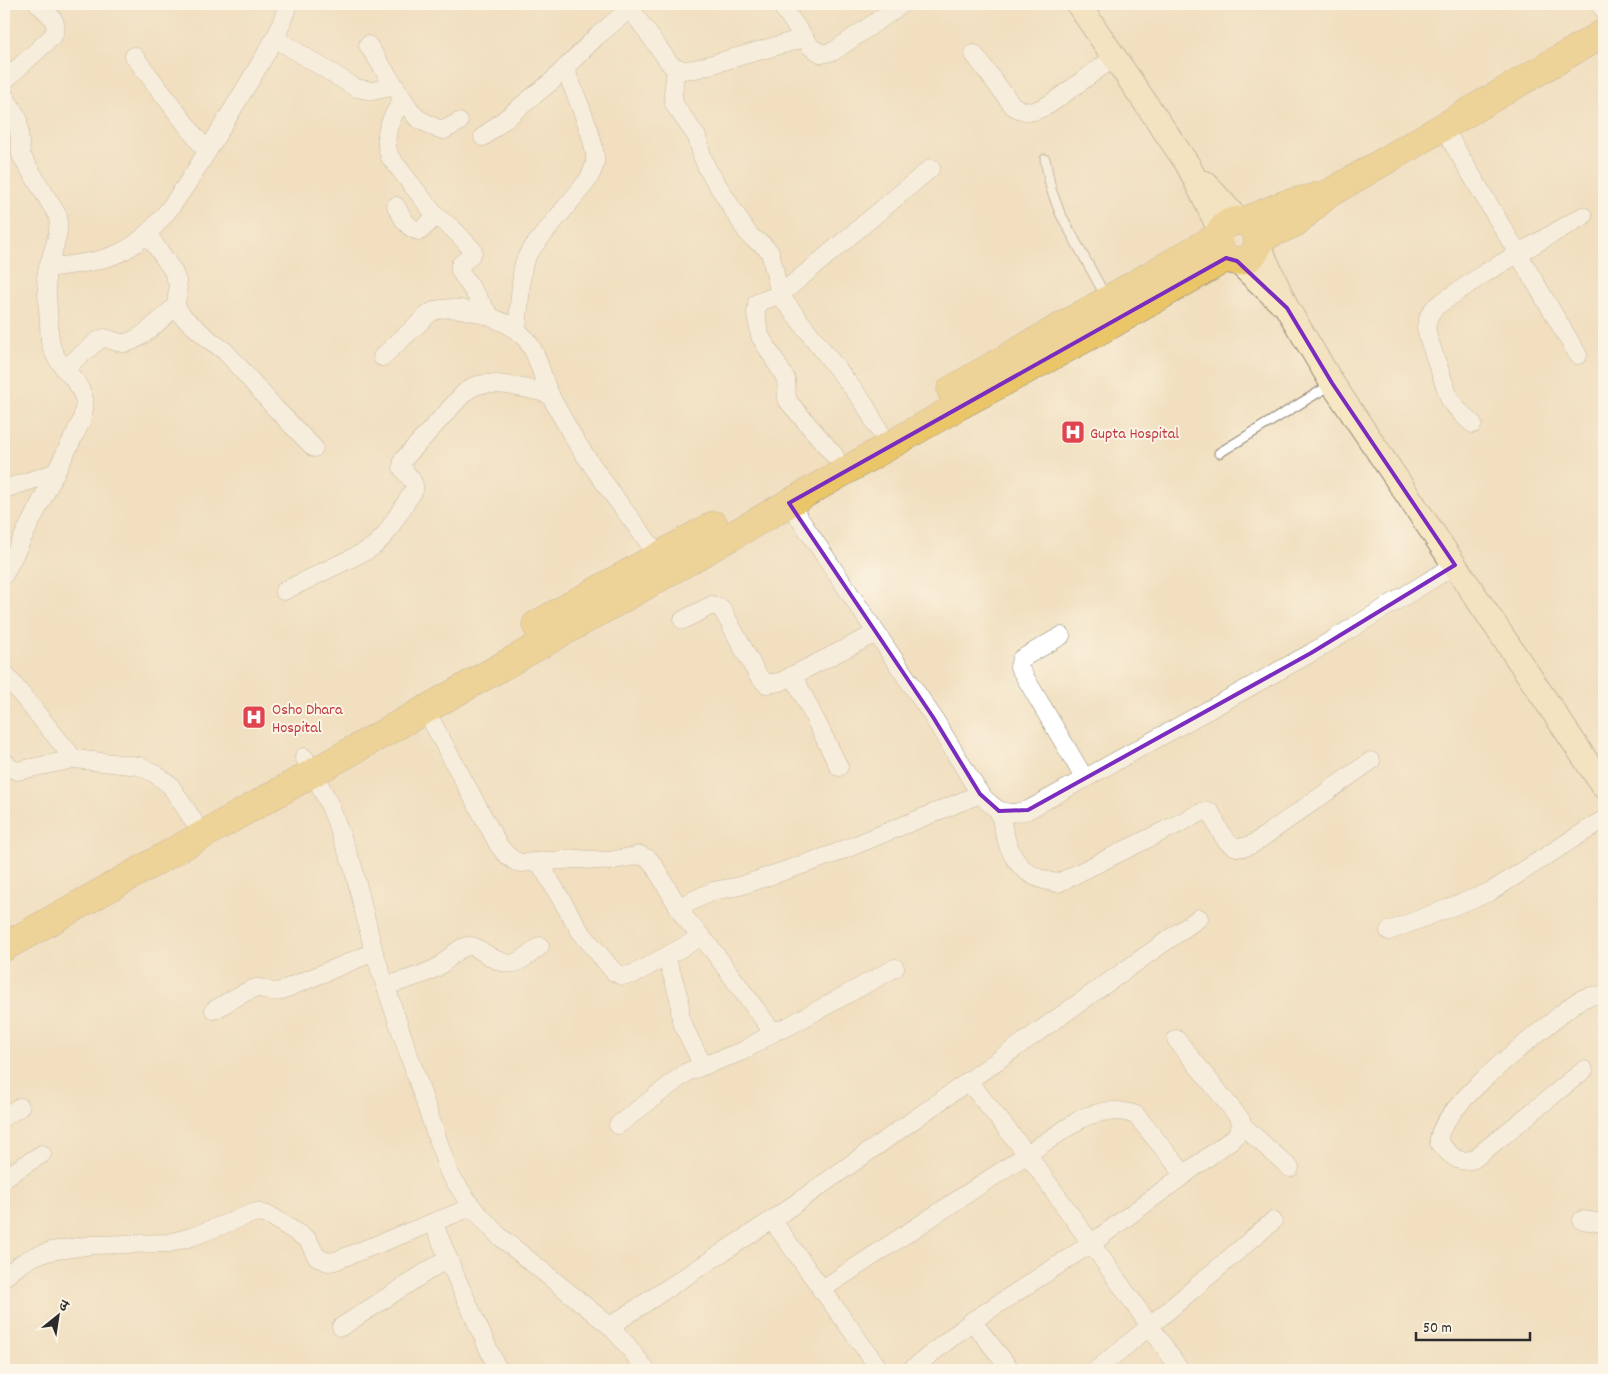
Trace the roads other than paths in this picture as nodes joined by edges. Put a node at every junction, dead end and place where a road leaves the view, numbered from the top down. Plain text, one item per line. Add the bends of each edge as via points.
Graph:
1 (38, 4) edge
2 (288, 4) edge
3 (780, 4) edge
4 (902, 4) edge
5 (1078, 4) edge
6 (1599, 4) edge
7 (629, 6) edge
8 (1604, 10) edge
9 (1604, 32) edge
10 (274, 38) junction
11 (804, 38) junction
12 (368, 45) dead end
13 (974, 54) dead end
14 (134, 56) dead end
15 (1115, 57) junction
16 (565, 68) junction
17 (676, 68) junction
18 (4, 81) edge
19 (399, 93) junction
20 (4, 95) edge
21 (459, 122) dead end
22 (1443, 127) junction
23 (483, 137) dead end
24 (207, 152) junction
25 (1045, 159) dead end
26 (931, 168) dead end
27 (396, 206) dead end
28 (436, 216) junction
29 (1583, 216) dead end
30 (147, 233) junction
31 (1237, 239) junction
32 (1519, 253) junction
33 (48, 268) junction
34 (781, 294) junction
35 (1108, 301) junction
36 (176, 306) junction
37 (490, 316) junction
38 (517, 331) junction
39 (1578, 355) dead end
40 (382, 357) dead end
41 (64, 369) junction
42 (1332, 383) junction
43 (550, 394) junction
44 (1473, 424) dead end
45 (879, 430) junction
46 (314, 448) dead end
47 (1219, 453) dead end
48 (835, 456) junction
49 (54, 474) junction
50 (4, 489) edge
51 (790, 503) junction
52 (658, 555) junction
53 (1455, 565) junction
54 (4, 575) edge
55 (284, 591) dead end
56 (683, 620) dead end
57 (876, 633) junction
58 (1061, 636) dead end
59 (4, 673) edge
60 (793, 675) junction
61 (425, 709) junction
62 (74, 759) junction
63 (4, 761) edge
64 (1371, 761) dead end
65 (309, 765) junction
66 (839, 767) dead end
67 (1085, 779) junction
68 (1604, 787) edge
69 (980, 794) junction
70 (999, 811) junction
71 (1604, 819) edge
72 (193, 820) junction
73 (539, 862) junction
74 (679, 907) junction
75 (1199, 918) dead end
76 (4, 927) edge
77 (1389, 931) dead end
78 (701, 938) junction
79 (540, 946) dead end
80 (4, 947) edge
81 (374, 952) junction
82 (666, 957) junction
83 (895, 968) dead end
84 (386, 986) junction
85 (1604, 996) edge
86 (214, 1010) dead end
87 (776, 1031) junction
88 (1176, 1039) dead end
89 (703, 1066) junction
90 (1584, 1070) dead end
91 (968, 1081) junction
92 (20, 1106) dead end
93 (4, 1117) edge
94 (1242, 1124) junction
95 (618, 1125) dead end
96 (42, 1154) dead end
97 (1028, 1155) junction
98 (1290, 1168) dead end
99 (1184, 1174) junction
100 (4, 1178) edge
101 (472, 1208) junction
102 (772, 1220) junction
103 (1582, 1220) dead end
104 (1273, 1221) dead end
105 (433, 1222) junction
106 (1604, 1223) edge
107 (1092, 1243) junction
108 (448, 1258) junction
109 (4, 1277) edge
110 (821, 1290) junction
111 (972, 1321) junction
112 (610, 1326) junction
113 (1150, 1326) junction
114 (341, 1327) dead end
115 (498, 1370) edge
116 (646, 1370) edge
117 (880, 1370) edge
118 (911, 1370) edge
119 (1010, 1370) edge
120 (1096, 1370) edge
121 (1180, 1370) edge

1 - 18 street via 54,20 56,31
2 - 10 street
3 - 11 street
4 - 11 street via 828,53 816,52
5 - 15 street
6 - 8 street
7 - 16 street
7 - 17 street
9 - 22 highway
10 - 19 street via 356,88
10 - 24 street
11 - 17 street via 696,69
12 - 19 street
13 - 15 street via 1012,106 1029,112 1050,104
14 - 24 street
15 - 31 street
16 - 23 street
16 - 38 street via 591,137 595,153 594,170 529,252 524,263
17 - 34 street via 674,104 697,137 707,168 745,229 770,252
19 - 21 street via 417,118 436,128 444,130
19 - 28 street via 387,129 387,149
20 - 33 street via 18,118 21,155 58,216 56,244
22 - 31 highway via 1328,194 1286,204
22 - 32 street
24 - 30 street via 167,212
25 - 35 lane via 1060,213
26 - 34 street
27 - 28 street via 408,226 416,231
28 - 37 street via 472,249 471,256 460,265 460,271
29 - 32 street
30 - 33 street via 137,244 109,258
30 - 36 street via 178,281
31 - 35 highway
31 - 42 street via 1287,308
31 - 51 highway via 1114,323
32 - 39 street
32 - 44 street via 1434,307 1426,327 1450,400
33 - 41 street via 46,286 51,346
34 - 45 street via 864,403
34 - 48 street via 757,303 760,336 786,379 787,400
35 - 45 highway
36 - 41 street via 140,336 125,343 104,338 99,340
36 - 46 street via 188,322 226,351
37 - 38 street
37 - 40 street via 454,309 435,310
38 - 43 street via 536,354
41 - 49 street via 84,397 85,408
42 - 47 lane
42 - 53 street
43 - 52 street via 588,460
43 - 55 street via 496,384 475,386 465,392 402,460 402,468 414,482 414,490 380,540 366,551
45 - 48 highway
48 - 52 highway
49 - 50 street
49 - 54 street
51 - 57 street
51 - 61 highway
52 - 65 highway
53 - 67 street via 1311,653
53 - 68 street
56 - 60 street via 712,606 722,609 763,682 771,684
57 - 60 street
57 - 69 street
58 - 67 street via 1021,660 1018,668
59 - 62 street
60 - 66 street
61 - 65 highway
61 - 73 street via 498,844 514,861
62 - 63 street via 17,771
62 - 72 street via 147,769 170,785
64 - 70 street via 1245,848 1229,844 1210,813 1202,812 1058,883 1035,877 1016,861 1009,852
65 - 72 highway
65 - 80 highway via 166,855
65 - 81 street via 330,806 352,867
67 - 70 street via 1028,810 1007,814
69 - 70 street
69 - 74 street via 831,855 740,886 713,891
71 - 77 street via 1490,892
72 - 76 highway
73 - 74 street via 609,861 643,856 653,864
73 - 82 street via 576,925 614,972 622,976 634,974
74 - 78 street
75 - 91 street
78 - 82 street
78 - 87 street via 769,1027
79 - 84 street via 524,960 513,964 494,960 468,946 437,968
81 - 84 street
81 - 86 street via 280,991 254,989
82 - 89 street via 675,984 681,1021
83 - 87 street
84 - 101 street via 449,1173
85 - 90 street via 1599,994 1581,999 1494,1069 1444,1123 1439,1132 1439,1143 1457,1160 1474,1159
87 - 89 street via 743,1051
88 - 94 street
89 - 95 street via 687,1072
91 - 97 street
91 - 102 street
92 - 93 street
94 - 98 street
94 - 99 street via 1235,1137
96 - 100 street
97 - 99 street via 1082,1118 1097,1112 1126,1111 1136,1115
97 - 107 street
97 - 110 street
99 - 107 street
101 - 105 street
101 - 112 street via 499,1236
102 - 110 street
102 - 112 street
103 - 106 street
104 - 113 street
105 - 108 street
105 - 109 street via 328,1262 316,1256 308,1240 271,1216 256,1212 169,1243 92,1245 51,1251 22,1263
107 - 111 street
107 - 113 street
108 - 114 street
108 - 115 street
110 - 117 street
111 - 118 street
111 - 119 street
112 - 116 street
113 - 120 street
113 - 121 street

